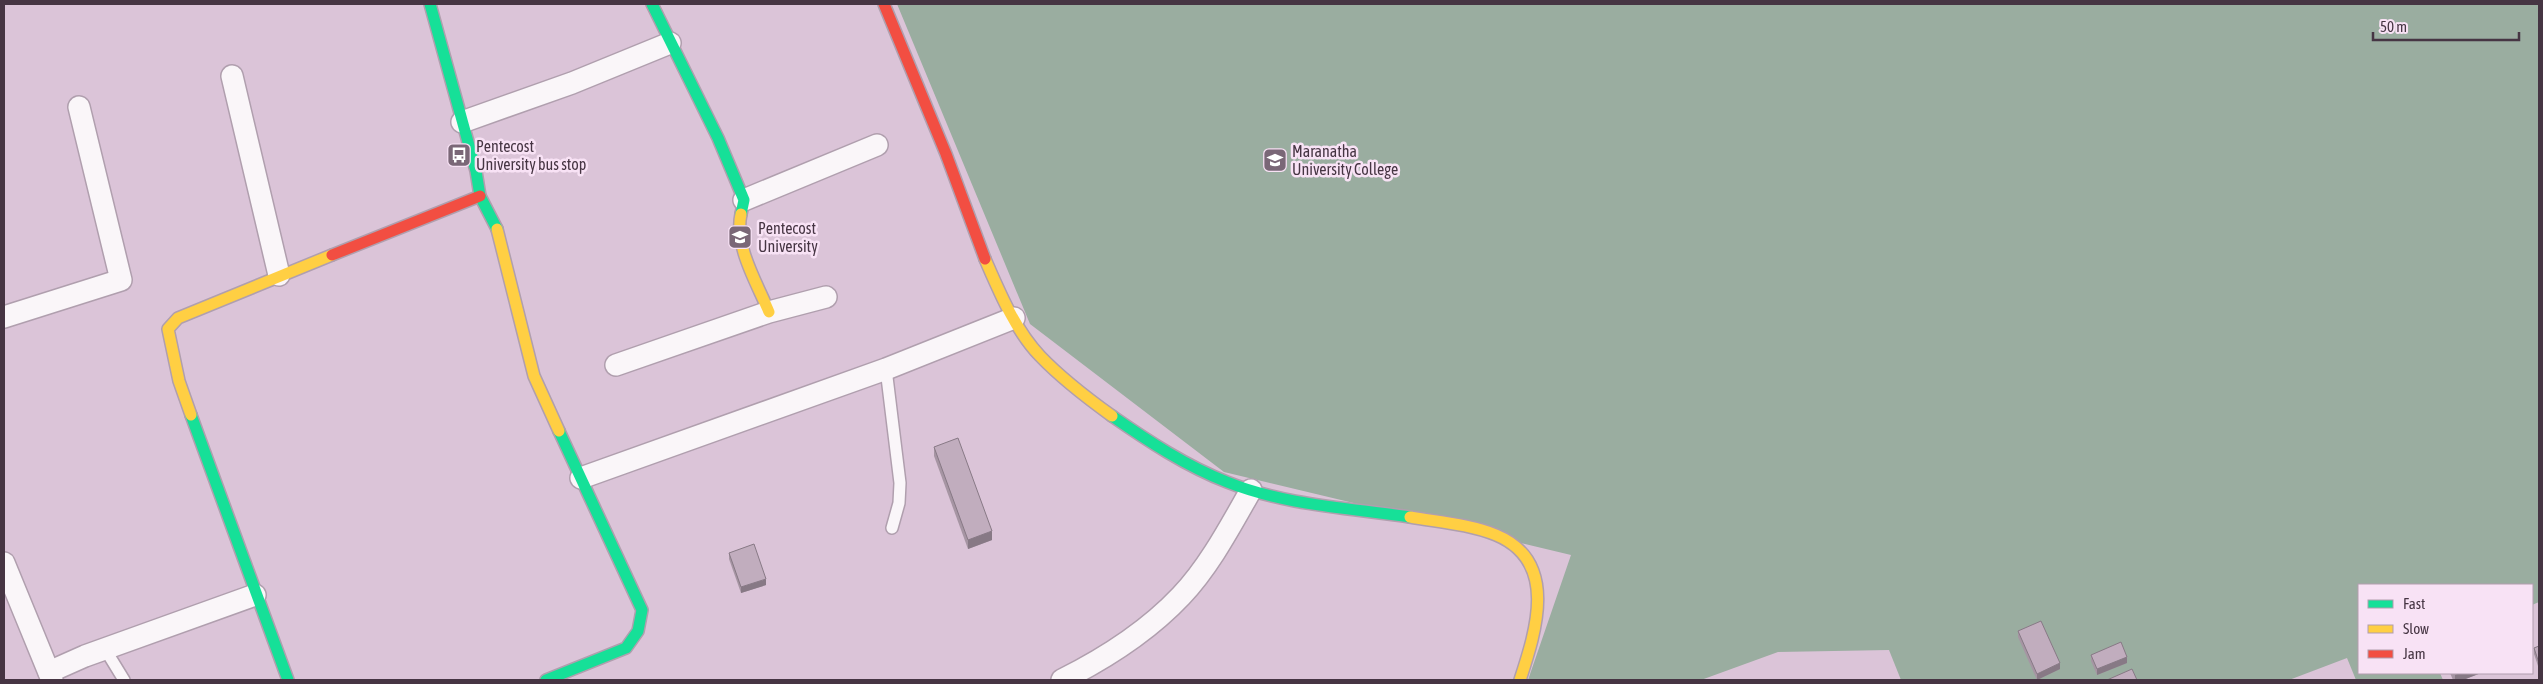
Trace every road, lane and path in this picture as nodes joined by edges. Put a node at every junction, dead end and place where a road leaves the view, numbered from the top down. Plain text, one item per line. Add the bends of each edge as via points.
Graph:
1 (430, 4) edge
2 (652, 4) edge
3 (884, 4) edge
4 (670, 43) junction
5 (232, 76) dead end
6 (79, 107) dead end
7 (462, 122) junction
8 (877, 145) dead end
9 (480, 196) junction
10 (744, 200) junction
11 (279, 275) junction
12 (826, 297) dead end
13 (769, 312) junction
14 (4, 317) edge
15 (1014, 318) junction
16 (616, 365) dead end
17 (886, 369) junction
18 (581, 478) junction
19 (1251, 490) junction
20 (892, 528) dead end
21 (4, 563) edge
22 (255, 594) junction
23 (105, 649) junction
24 (50, 676) edge
25 (554, 679) edge
26 (124, 680) edge
27 (288, 680) edge
28 (1062, 680) edge
29 (1520, 680) edge

1 - 7 street
2 - 4 street
3 - 15 street via 934,123 999,294
4 - 7 street
4 - 10 street via 718,138
5 - 11 street
6 - 14 street via 121,280
7 - 9 street
8 - 10 street
9 - 11 street
9 - 18 street via 496,226 534,376
10 - 13 street via 739,223 744,252
11 - 22 street via 178,318 168,329 179,381
12 - 13 street
13 - 16 street
15 - 17 street
15 - 19 street via 1038,353 1070,384 1125,424 1197,469
17 - 18 street
17 - 20 lane via 900,483
18 - 25 street via 642,610 641,628 626,648
19 - 28 street via 1224,536 1182,595 1139,635
19 - 29 street via 1461,526 1498,536 1515,547 1529,564 1539,601 1537,627
21 - 24 street
22 - 23 street
22 - 27 street
23 - 24 street
23 - 26 lane

